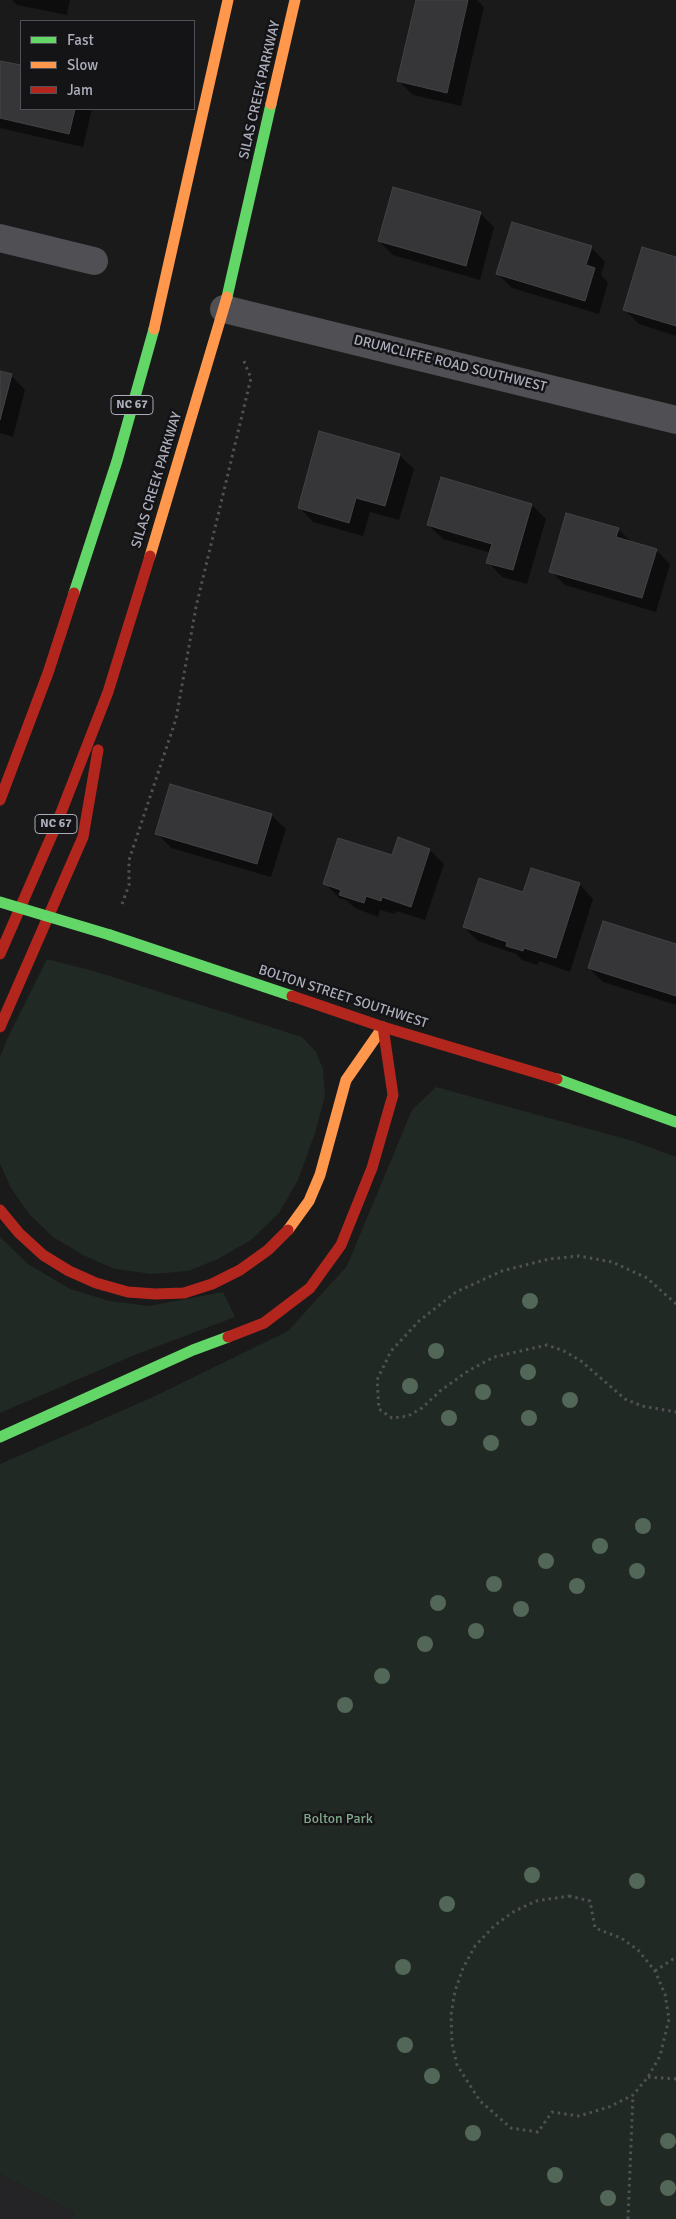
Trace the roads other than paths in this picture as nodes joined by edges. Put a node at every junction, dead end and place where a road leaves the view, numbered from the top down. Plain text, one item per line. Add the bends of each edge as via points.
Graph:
1 (228, 0) edge
2 (295, 0) edge
3 (0, 238) edge
4 (94, 261) dead end
5 (224, 309) junction
6 (676, 420) edge
7 (108, 692) junction
8 (0, 800) edge
9 (0, 902) edge
10 (0, 954) edge
11 (0, 1027) edge
12 (384, 1027) junction
13 (676, 1122) edge
14 (0, 1210) edge
15 (0, 1437) edge

1 - 8 main road, NC 67 via 152,337 48,672
2 - 5 main road, SILAS CREEK PARKWAY / NC 67
3 - 4 street
5 - 6 street, DRUMCLIFFE ROAD SOUTHWEST
5 - 7 main road, SILAS CREEK PARKWAY / NC 67
7 - 10 main road, SILAS CREEK PARKWAY / NC 67 via 55,828
7 - 11 main road via 83,837
9 - 12 main road, BOLTON STREET SOUTHWEST, bridge via 110,935
12 - 13 main road, BOLTON STREET SOUTHWEST via 569,1082
12 - 14 main road via 346,1080 320,1175 309,1201 290,1228 268,1250 240,1270 212,1284 184,1292 155,1294 128,1292 96,1283 69,1272 44,1255
12 - 15 main road via 393,1095 356,1211 341,1245 310,1288 264,1323 193,1350

